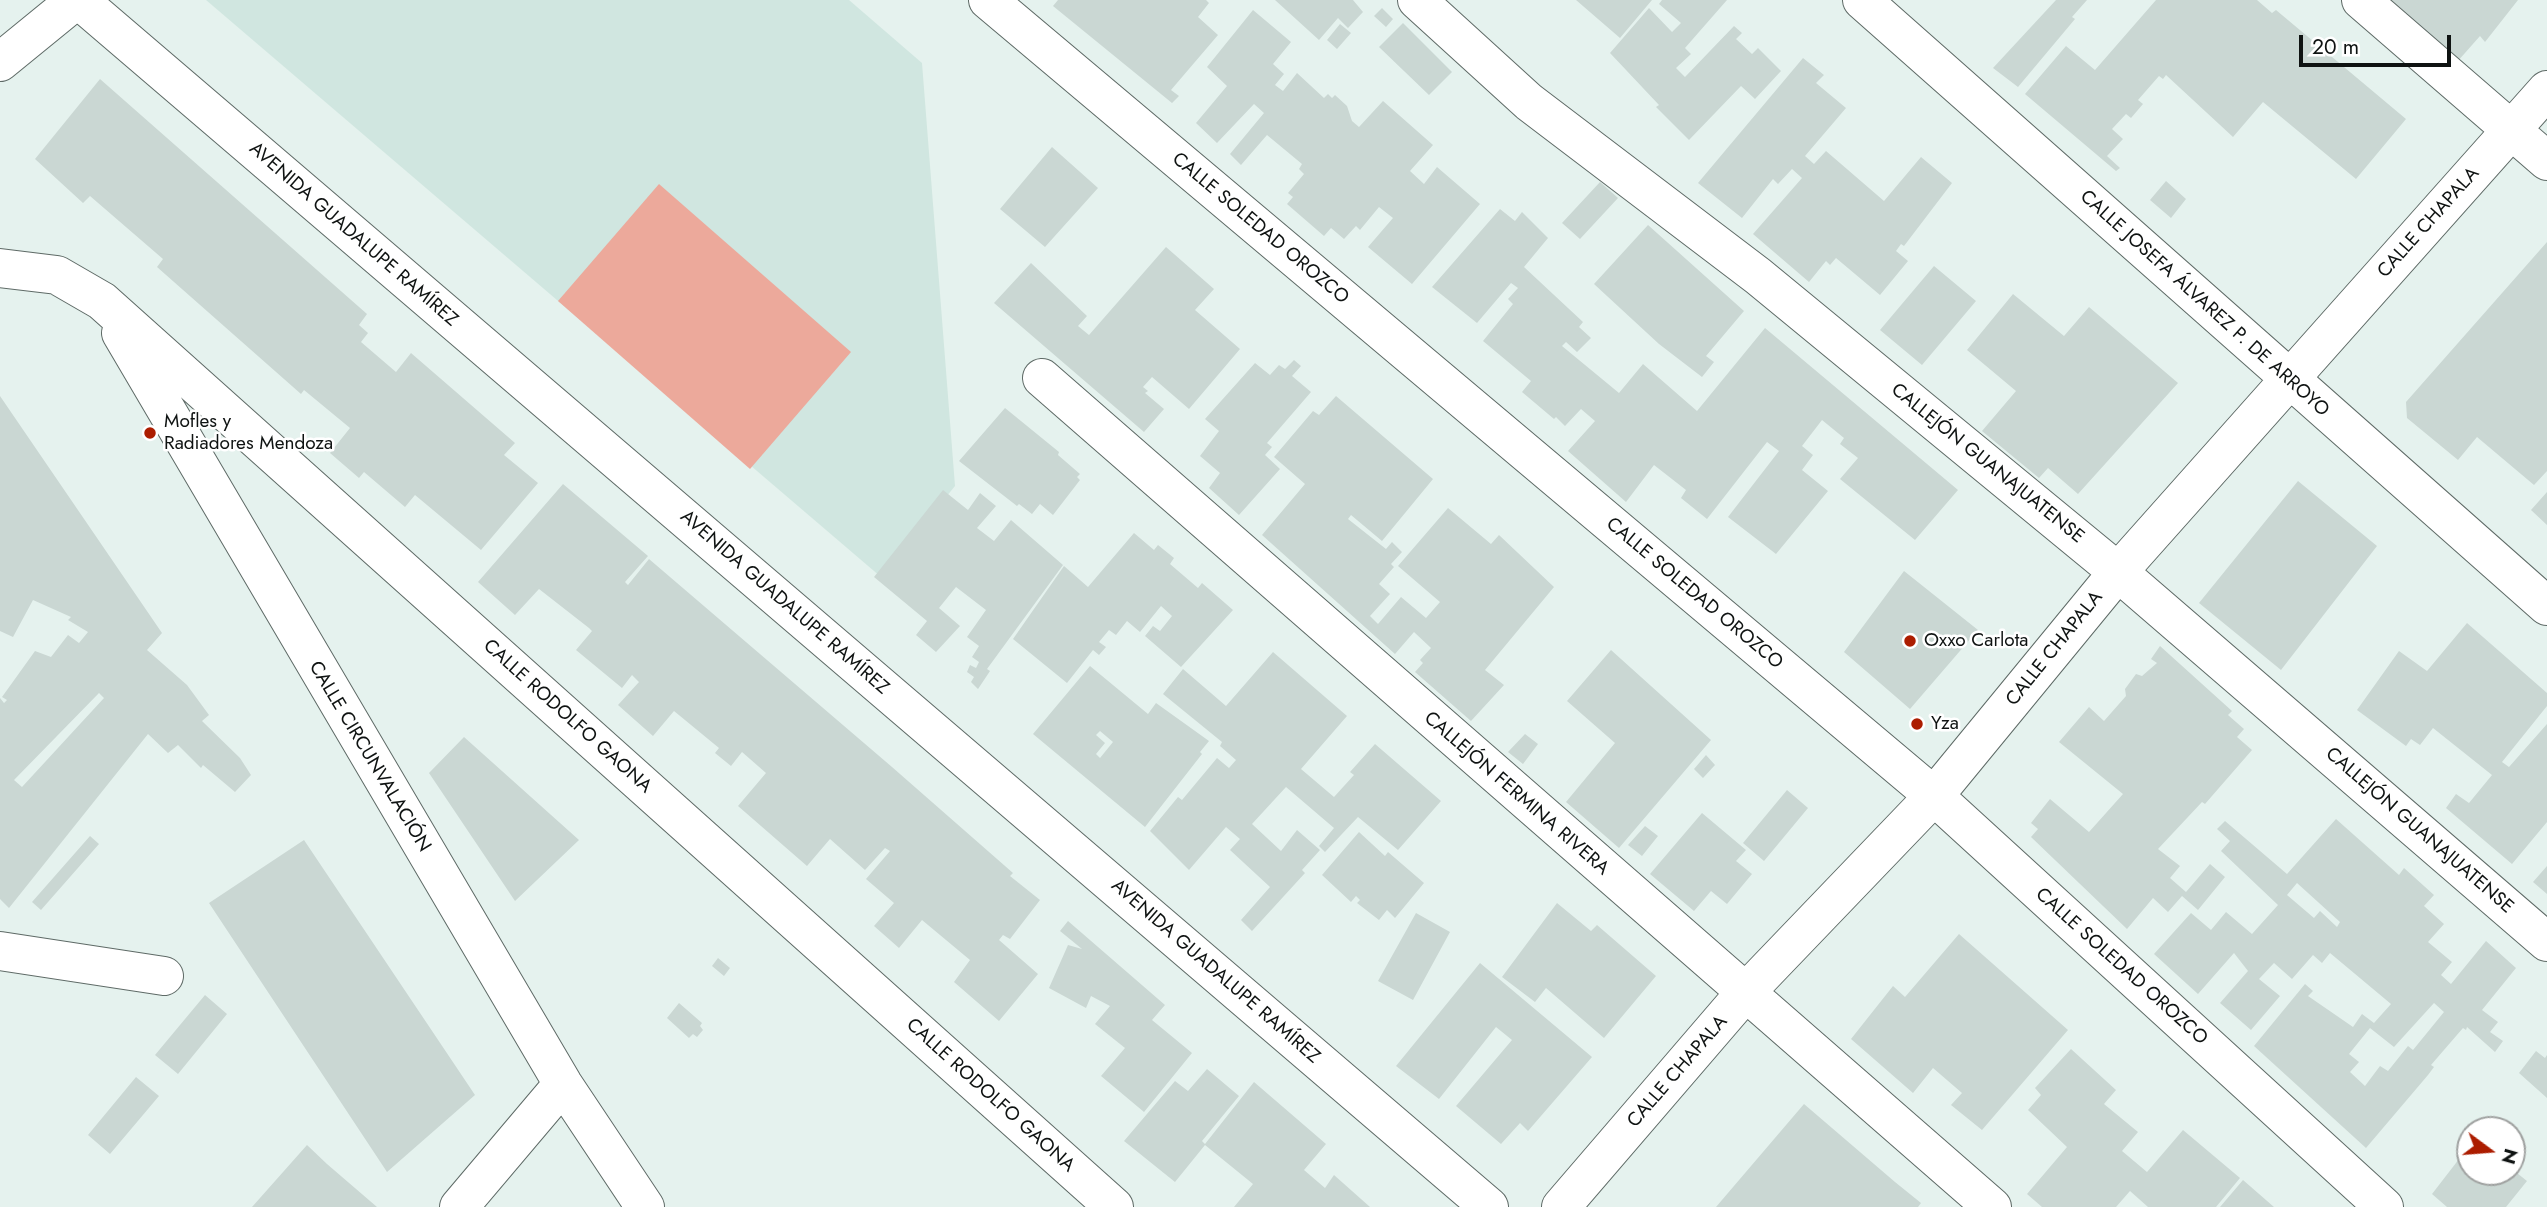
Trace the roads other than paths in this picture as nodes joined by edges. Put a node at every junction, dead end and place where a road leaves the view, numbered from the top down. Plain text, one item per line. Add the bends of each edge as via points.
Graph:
1 (78, 0) edge
2 (988, 0) edge
3 (1417, 0) edge
4 (1862, 0) edge
5 (2361, 0) edge
6 (0, 62) edge
7 (2547, 90) edge
8 (2514, 130) junction
9 (2547, 161) edge
10 (0, 268) edge
11 (102, 301) junction
12 (1042, 378) dead end
13 (2287, 379) junction
14 (2118, 572) junction
15 (2547, 606) edge
16 (1934, 796) junction
17 (2547, 942) edge
18 (0, 951) edge
19 (164, 976) dead end
20 (1744, 994) junction
21 (564, 1084) junction
22 (459, 1207) edge
23 (645, 1207) edge
24 (1114, 1207) edge
25 (1489, 1207) edge
26 (1561, 1207) edge
27 (1992, 1207) edge
28 (2384, 1207) edge

1 - 6 street
1 - 25 street, AVENIDA GUADALUPE RAMÍREZ
2 - 16 street, CALLE SOLEDAD OROZCO
3 - 14 street, CALLEJÓN GUANAJUATENSE via 1528,102 1758,276
4 - 13 street, CALLE JOSEFA ÁLVAREZ P. DE ARROYO
5 - 8 street
7 - 8 street, CALLE CHAPALA
8 - 9 street
8 - 13 street, CALLE CHAPALA
10 - 11 street, CALLE RODOLFO GAONA via 57,275
11 - 21 street, CALLE CIRCUNVALACIÓN
11 - 24 street, CALLE RODOLFO GAONA
12 - 20 street, CALLEJÓN FERMINA RIVERA
13 - 14 street, CALLE CHAPALA
13 - 15 street, CALLE JOSEFA ÁLVAREZ P. DE ARROYO
14 - 16 street, CALLE CHAPALA
14 - 17 street, CALLEJÓN GUANAJUATENSE
16 - 20 street, CALLE CHAPALA
16 - 28 street, CALLE SOLEDAD OROZCO
18 - 19 street
20 - 26 street, CALLE CHAPALA
20 - 27 street, CALLEJÓN FERMINA RIVERA
21 - 22 street
21 - 23 street, CALLE CIRCUNVALACIÓN

